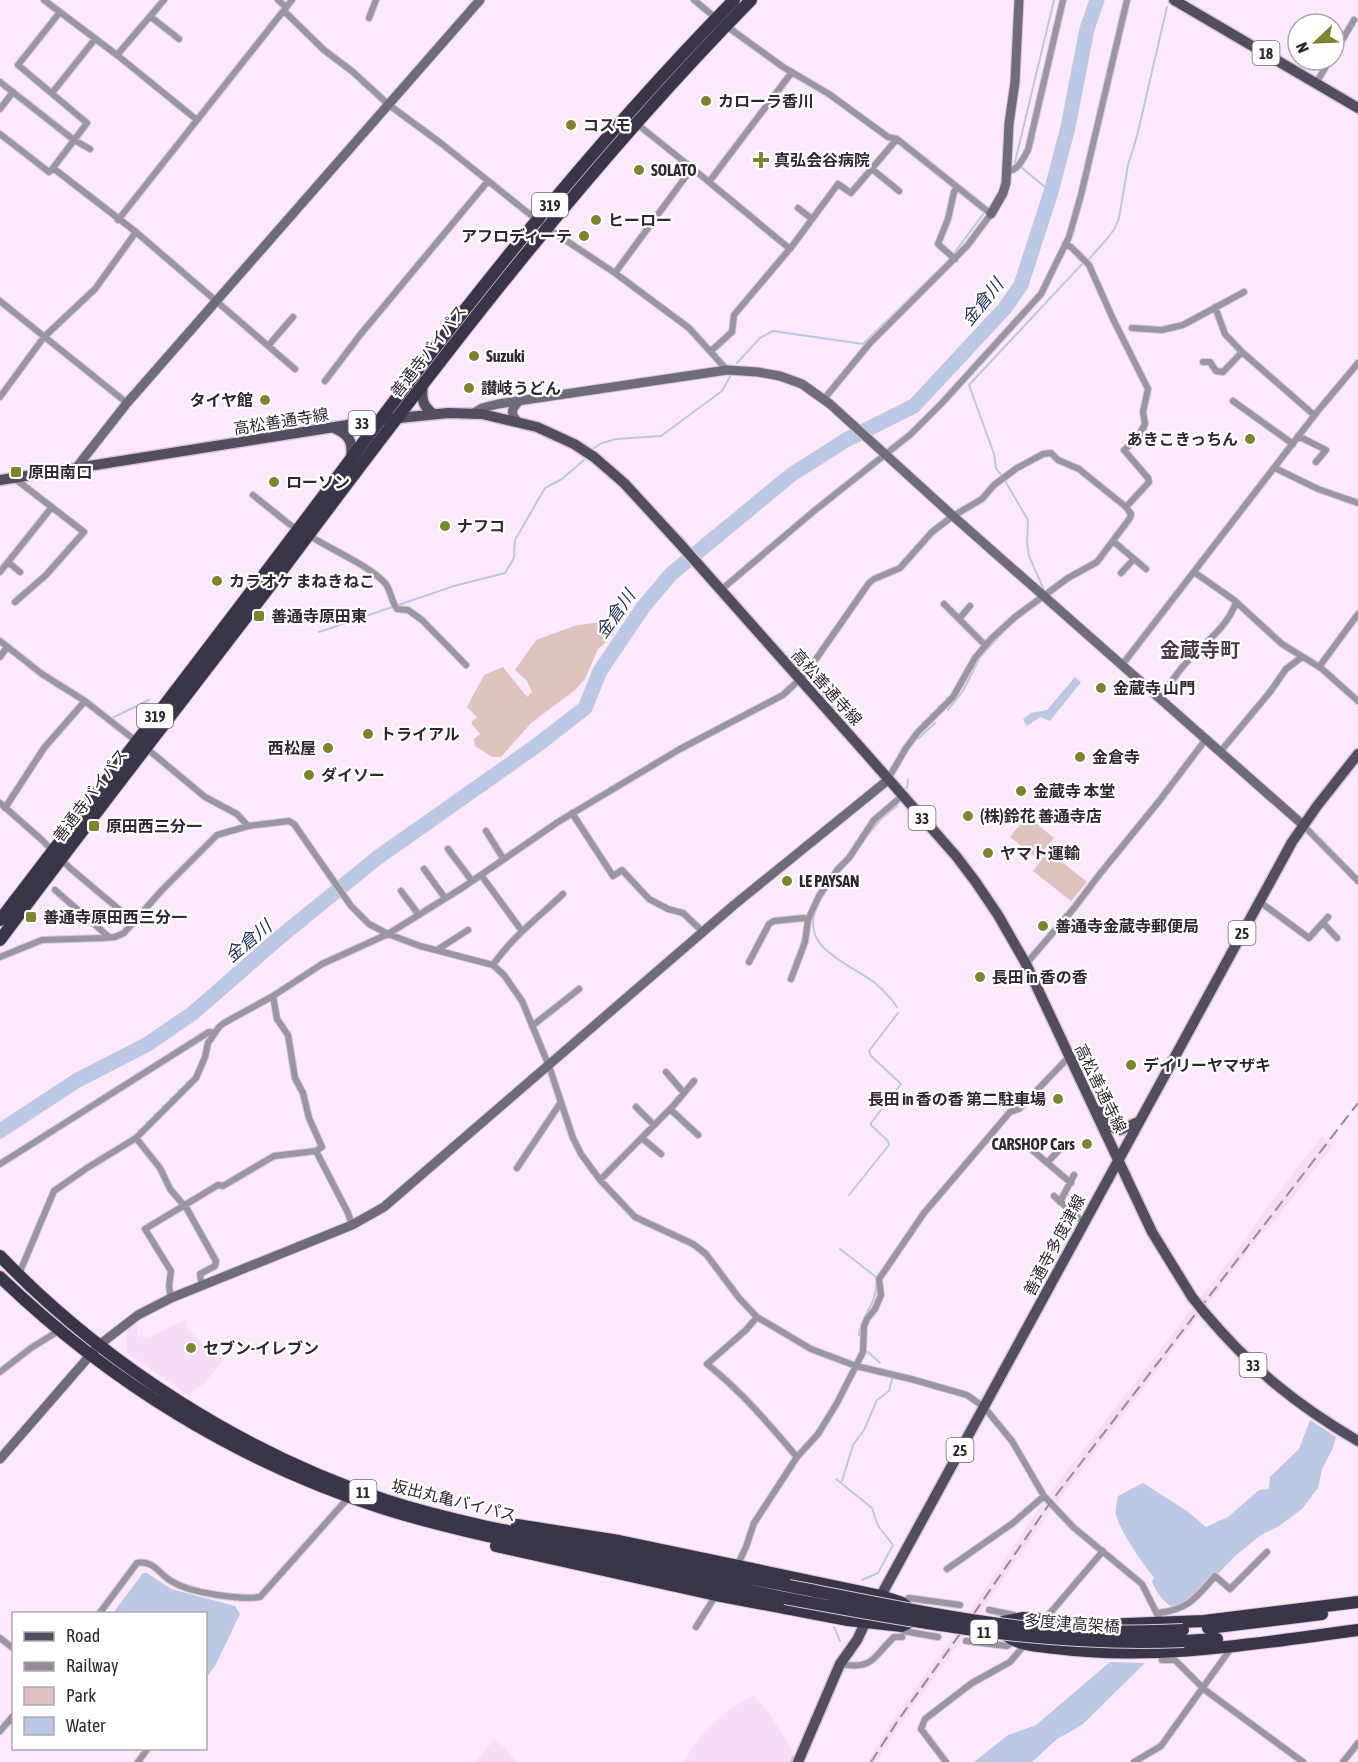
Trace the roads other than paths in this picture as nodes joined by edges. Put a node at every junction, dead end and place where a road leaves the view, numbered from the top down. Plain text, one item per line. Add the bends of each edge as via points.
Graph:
1 (44, 0) edge
2 (164, 0) edge
3 (278, 0) edge
4 (292, 0) edge
5 (376, 0) edge
6 (480, 0) edge
7 (694, 0) edge
8 (734, 0) edge
9 (751, 0) edge
10 (1019, 0) edge
11 (1063, 0) edge
12 (1127, 0) edge
13 (1174, 0) edge
14 (286, 7) junction
15 (60, 12) junction
16 (151, 17) junction
17 (369, 18) dead end
18 (1354, 20) dead end
19 (721, 22) junction
20 (1346, 34) edge
21 (94, 39) junction
22 (179, 39) dead end
23 (117, 55) junction
24 (792, 72) junction
25 (1323, 72) edge
26 (0, 82) edge
27 (1316, 83) junction
28 (13, 92) junction
29 (52, 93) junction
30 (389, 105) junction
31 (1358, 108) edge
32 (0, 109) edge
33 (197, 120) junction
34 (637, 124) junction
35 (0, 134) edge
36 (897, 139) junction
37 (74, 140) junction
38 (90, 148) dead end
39 (53, 168) junction
40 (692, 168) junction
41 (872, 169) junction
42 (1007, 171) junction
43 (488, 181) junction
44 (709, 182) junction
45 (957, 187) junction
46 (899, 191) dead end
47 (798, 208) dead end
48 (990, 214) junction
49 (812, 219) junction
50 (118, 220) junction
51 (542, 224) junction
52 (136, 232) junction
53 (1065, 244) junction
54 (790, 249) junction
55 (953, 257) junction
56 (615, 273) junction
57 (1244, 292) dead end
58 (0, 301) edge
59 (217, 301) junction
60 (1215, 307) junction
61 (293, 317) dead end
62 (1132, 328) dead end
63 (44, 337) junction
64 (268, 346) junction
65 (711, 351) junction
66 (1242, 352) junction
67 (1203, 362) dead end
68 (1358, 363) edge
69 (295, 369) dead end
70 (727, 370) junction
71 (326, 381) dead end
72 (423, 384) junction
73 (0, 397) edge
74 (824, 399) junction
75 (520, 400) junction
76 (1233, 401) dead end
77 (128, 403) junction
78 (434, 414) junction
79 (472, 414) junction
80 (1314, 415) junction
81 (396, 418) junction
82 (379, 420) junction
83 (518, 422) junction
84 (334, 428) junction
85 (1298, 436) junction
86 (1293, 444) junction
87 (885, 454) junction
88 (351, 458) junction
89 (1316, 462) dead end
90 (76, 468) junction
91 (1275, 468) junction
92 (14, 478) junction
93 (0, 480) edge
94 (253, 495) dead end
95 (1358, 502) edge
96 (52, 507) junction
97 (1126, 507) junction
98 (953, 516) junction
99 (303, 531) junction
100 (1113, 541) junction
101 (1134, 559) junction
102 (8, 562) junction
103 (1146, 569) dead end
104 (0, 572) edge
105 (20, 572) dead end
106 (1194, 572) junction
107 (1121, 573) dead end
108 (720, 589) junction
109 (1044, 596) junction
110 (15, 602) dead end
111 (1236, 602) junction
112 (944, 604) dead end
113 (970, 606) dead end
114 (1358, 614) edge
115 (959, 619) junction
116 (0, 641) edge
117 (985, 645) junction
118 (7, 647) junction
119 (0, 657) edge
120 (1302, 657) junction
121 (1122, 664) junction
122 (466, 665) dead end
123 (1319, 667) junction
124 (800, 679) junction
125 (1160, 698) junction
126 (85, 701) junction
127 (1358, 701) edge
128 (1206, 739) junction
129 (141, 744) junction
130 (1220, 752) junction
131 (1358, 754) edge
132 (888, 780) junction
133 (902, 796) junction
134 (2, 806) edge
135 (572, 813) junction
136 (1303, 825) junction
137 (248, 826) junction
138 (486, 831) dead end
139 (448, 849) dead end
140 (57, 855) junction
141 (504, 858) junction
142 (424, 869) dead end
143 (480, 874) junction
144 (472, 881) junction
145 (1358, 881) edge
146 (54, 890) dead end
147 (401, 891) dead end
148 (563, 894) dead end
149 (445, 898) junction
150 (1260, 902) junction
151 (419, 915) junction
152 (0, 920) edge
153 (808, 920) junction
154 (134, 922) junction
155 (468, 930) dead end
156 (522, 931) junction
157 (703, 932) junction
158 (388, 934) junction
159 (109, 937) junction
160 (1337, 938) dead end
161 (0, 940) edge
162 (437, 950) junction
163 (0, 957) edge
164 (749, 962) dead end
165 (1026, 964) junction
166 (493, 965) junction
167 (791, 978) dead end
168 (579, 989) dead end
169 (273, 996) junction
170 (532, 1026) junction
171 (215, 1033) junction
172 (1065, 1061) dead end
173 (549, 1066) junction
174 (666, 1072) dead end
175 (1080, 1078) junction
176 (694, 1081) dead end
177 (684, 1093) junction
178 (561, 1102) junction
179 (636, 1107) dead end
180 (670, 1109) junction
181 (1140, 1121) junction
182 (654, 1125) junction
183 (698, 1135) dead end
184 (136, 1138) junction
185 (642, 1138) junction
186 (1128, 1140) junction
187 (1110, 1142) junction
188 (1032, 1150) dead end
189 (1059, 1150) dead end
190 (316, 1151) junction
191 (661, 1154) dead end
192 (1118, 1159) junction
193 (1047, 1162) junction
194 (0, 1164) edge
195 (517, 1168) dead end
196 (1074, 1175) dead end
197 (600, 1180) junction
198 (1071, 1183) junction
199 (1102, 1188) junction
200 (1054, 1196) dead end
201 (1060, 1202) junction
202 (184, 1206) junction
203 (1083, 1222) junction
204 (352, 1225) junction
205 (1152, 1232) junction
206 (0, 1256) edge
207 (18, 1275) junction
208 (0, 1277) edge
209 (202, 1287) junction
210 (171, 1298) junction
211 (757, 1317) junction
212 (60, 1330) junction
213 (99, 1345) junction
214 (90, 1355) junction
215 (856, 1366) junction
216 (0, 1372) edge
217 (984, 1407) junction
218 (1358, 1441) edge
219 (796, 1457) junction
220 (0, 1460) edge
221 (1044, 1496) junction
222 (349, 1497) junction
223 (382, 1508) junction
224 (427, 1512) junction
225 (1103, 1551) junction
226 (1267, 1552) dead end
227 (736, 1567) junction
228 (947, 1569) dead end
229 (1240, 1579) junction
230 (1246, 1585) dead end
231 (787, 1592) junction
232 (717, 1594) junction
233 (881, 1596) junction
234 (1358, 1602) edge
235 (902, 1603) junction
236 (960, 1605) dead end
237 (1358, 1609) edge
238 (989, 1610) dead end
239 (100, 1612) edge
240 (1160, 1618) junction
241 (1019, 1619) junction
242 (1044, 1620) junction
243 (865, 1622) junction
244 (1358, 1622) edge
245 (696, 1627) dead end
246 (1358, 1630) edge
247 (901, 1632) junction
248 (1184, 1636) junction
249 (938, 1637) dead end
250 (0, 1638) edge
251 (966, 1641) dead end
252 (1020, 1642) junction
253 (1229, 1646) junction
254 (12, 1647) edge
255 (1161, 1653) junction
256 (840, 1664) junction
257 (1203, 1688) junction
258 (12, 1717) edge
259 (0, 1731) edge
260 (1358, 1743) edge
261 (147, 1750) edge
262 (138, 1762) edge
263 (798, 1762) edge
264 (946, 1762) edge
265 (1134, 1762) edge
266 (1303, 1762) edge
267 (1343, 1762) edge

1 - 15 street
2 - 16 street
3 - 14 street
4 - 14 street
5 - 17 street
6 - 30 street
7 - 19 street
8 - 19 highway, 善通寺バイパス / 319
9 - 19 highway, 善通寺バイパス / 319
10 - 42 street
11 - 42 street via 1028,150 1018,166
12 - 53 street via 1081,195
13 - 27 main road, 18
14 - 30 street via 284,11 324,50
14 - 33 street
15 - 21 street
15 - 29 street via 18,65
16 - 22 street
16 - 23 street
18 - 20 street
19 - 24 street
19 - 34 highway, 善通寺バイパス / 319
19 - 51 highway, 善通寺バイパス / 319 via 609,136
21 - 23 street
21 - 29 street
23 - 33 street
24 - 36 street via 888,137
24 - 44 street
25 - 27 street
26 - 28 street
27 - 31 main road, 18
28 - 32 street
28 - 37 street
29 - 37 street via 87,123
30 - 43 street
30 - 59 street
33 - 50 street
34 - 40 street
34 - 51 highway, 善通寺バイパス / 319
35 - 39 street via 49,172
36 - 41 street
36 - 45 street
37 - 38 street
37 - 39 street
39 - 50 street
40 - 44 street
40 - 56 street
41 - 46 street
41 - 49 street via 850,194 838,184
42 - 48 street via 1004,194
43 - 51 street
43 - 71 street
44 - 54 street
45 - 48 street
45 - 55 street via 938,244
47 - 49 street
48 - 55 street via 967,246
49 - 54 street
50 - 52 street
51 - 56 street
51 - 72 highway, 善通寺バイパス / 319
51 - 82 highway, 善通寺バイパス / 319
52 - 59 street
52 - 63 street via 94,289
53 - 87 street via 1041,294 1027,311 942,403
53 - 97 street via 1089,265 1148,389 1143,412 1145,424 1137,439 1124,450 1149,482
54 - 65 street via 734,315 732,332
55 - 74 street via 870,343
56 - 65 street via 689,328
57 - 60 street
58 - 63 street
59 - 64 street
59 - 77 street
60 - 62 street via 1183,325 1162,330
60 - 66 street via 1225,334
61 - 64 street
63 - 73 street
63 - 77 street
64 - 69 street
65 - 70 street
66 - 67 street via 1223,372 1216,371 1210,362
66 - 80 street
68 - 80 street
70 - 74 street via 780,376 802,384
70 - 75 street
72 - 78 main road via 422,400
72 - 81 highway, 善通寺バイパス / 319
74 - 87 street
75 - 79 street
75 - 83 street via 512,408
76 - 86 street
77 - 90 street
78 - 79 main road, 高松善通寺線 / 33
78 - 81 main road, 高松善通寺線 / 33
79 - 83 main road, 高松善通寺線 / 33
80 - 85 street
81 - 82 main road, 高松善通寺線 / 33
81 - 99 highway, 善通寺バイパス / 319
82 - 84 main road, 高松善通寺線 / 33
82 - 88 highway, 善通寺バイパス / 319
83 - 108 main road, 高松善通寺線 / 33 via 574,444 611,469
84 - 88 main road via 350,439
84 - 90 main road, 高松善通寺線 / 33
85 - 86 street
85 - 89 street via 1326,450
86 - 91 street
87 - 98 street
87 - 108 street
88 - 99 highway, 善通寺バイパス / 319
90 - 92 main road, 高松善通寺線 / 33
91 - 95 street via 1318,489
91 - 106 street
92 - 93 main road, 高松善通寺線 / 33
92 - 96 street
94 - 99 street
96 - 102 street
96 - 110 street via 84,532 46,575
97 - 98 street via 1079,469 1051,453 1017,468 982,499
97 - 100 street via 1130,518
98 - 109 street
98 - 124 street via 932,532 900,568 869,583
99 - 122 street via 374,573 387,585 396,607 406,608 422,620
99 - 129 highway, 善通寺バイパス / 319
100 - 101 street
100 - 109 street via 1097,562
101 - 103 street
101 - 107 street
102 - 104 street
102 - 105 street
106 - 111 street
106 - 121 street
108 - 124 main road, 高松善通寺線 / 33
109 - 117 street
109 - 121 street
111 - 120 street
111 - 125 street via 1225,624 1185,664
112 - 115 street
113 - 115 street
114 - 123 street
115 - 117 street
116 - 118 street
117 - 132 street via 953,697 918,732
118 - 119 street
118 - 126 street
120 - 123 street
120 - 130 street via 1286,669
121 - 125 street
123 - 127 street
124 - 132 main road, 高松善通寺線 / 33
124 - 135 street via 783,695 680,749
125 - 128 street
126 - 129 street
126 - 134 street via 44,748
128 - 130 street
128 - 165 street
129 - 137 street via 205,797 237,814
129 - 140 highway, 善通寺バイパス / 319
130 - 136 street
131 - 136 main road, 善通寺多度津線 / 25
132 - 133 main road, 高松善通寺線 / 33
132 - 157 street
133 - 153 street via 874,820 826,884
133 - 165 main road, 高松善通寺線 / 33 via 975,881
134 - 140 street
135 - 141 street
135 - 157 street via 613,876 622,870 650,899 683,913
136 - 145 street
136 - 150 main road, 善通寺多度津線 / 25
137 - 154 street via 226,831 209,842
137 - 158 street via 289,821 294,824 351,906 369,924
138 - 141 street
139 - 144 street
140 - 152 highway, 善通寺バイパス / 319
140 - 154 street
140 - 161 highway, 善通寺バイパス / 319
141 - 143 street
142 - 149 street
143 - 144 street
143 - 156 street
144 - 149 street
146 - 159 street
147 - 151 street
148 - 156 street
149 - 151 street
150 - 160 street via 1293,930 1309,938 1325,920
150 - 181 main road, 善通寺多度津線 / 25
151 - 158 street
153 - 164 street via 769,924
153 - 167 street via 805,942
154 - 159 street via 124,933
155 - 162 street
156 - 166 street
157 - 173 street
158 - 162 street
158 - 169 street via 322,964
159 - 163 street via 42,940
162 - 166 street
165 - 175 main road, 高松善通寺線 / 33
166 - 170 street via 513,987
168 - 170 street
169 - 171 street via 224,1023
169 - 190 street via 277,1018 288,1035 295,1078 322,1147
170 - 173 street
171 - 184 street via 196,1078
171 - 194 street via 209,1032
172 - 215 street via 1019,1109 1010,1112 924,1213 879,1279 881,1295 864,1326 863,1352
173 - 178 street
173 - 204 street via 384,1207
174 - 177 street
175 - 181 main road via 1114,1128 1120,1130
175 - 187 main road, 高松善通寺線 / 33
176 - 177 street
177 - 180 street
178 - 195 street
178 - 197 street via 573,1138
179 - 182 street
180 - 182 street
180 - 183 street
181 - 186 main road, 善通寺多度津線 / 25
182 - 185 street
184 - 202 street
184 - 207 street via 54,1191
185 - 191 street
185 - 197 street
186 - 187 main road via 1118,1145
186 - 192 main road, 善通寺多度津線 / 25
187 - 192 main road, 高松善通寺線 / 33
188 - 193 street
189 - 193 street
190 - 202 street via 274,1156
190 - 204 street
192 - 199 main road, 善通寺多度津線 / 25
192 - 205 main road, 高松善通寺線 / 33
193 - 198 street
196 - 198 street
197 - 211 street via 635,1217 706,1254
198 - 201 street
199 - 203 main road, 善通寺多度津線 / 25
199 - 205 main road via 1112,1182 1124,1182
200 - 201 street
201 - 203 street
202 - 209 street via 216,1261 200,1274
202 - 210 street via 145,1229 171,1271
203 - 217 main road, 善通寺多度津線 / 25
204 - 209 street
205 - 218 main road, 高松善通寺線 / 33, bridge via 1192,1297 1224,1336 1282,1392
206 - 207 highway, 坂出丸亀バイパス / 11
207 - 213 highway, 坂出丸亀バイパス / 11
208 - 212 highway, 坂出丸亀バイパス / 11
209 - 210 street
210 - 213 street via 138,1315
211 - 215 street via 812,1350
211 - 219 street via 706,1364 762,1415
212 - 214 highway, 坂出丸亀バイパス / 11
212 - 216 street
213 - 214 street
213 - 224 highway, 坂出丸亀バイパス / 11 via 184,1403 269,1452 324,1477
214 - 220 street
214 - 222 highway, 坂出丸亀バイパス / 11 via 227,1444
215 - 217 street via 967,1395
215 - 219 street via 818,1434
217 - 221 street via 1012,1441
217 - 233 main road, 善通寺多度津線 / 25
219 - 227 street via 754,1523
221 - 225 street
221 - 228 street
222 - 223 highway, 坂出丸亀バイパス / 11
222 - 239 street via 260,1597 240,1599 173,1582 145,1562 137,1563
223 - 231 highway, 坂出丸亀バイパス / 11 via 502,1540
223 - 232 highway via 422,1524 516,1551
224 - 227 highway via 620,1541
224 - 231 highway, 坂出丸亀バイパス / 11
225 - 240 street via 1142,1584
225 - 242 street
226 - 229 street
227 - 233 highway
229 - 230 street
229 - 240 street via 1230,1589 1215,1576 1186,1606
231 - 248 highway, 多度津高架橋 / 11, bridge via 928,1625 1042,1639 1094,1642
232 - 243 highway
232 - 245 street
233 - 235 highway
233 - 243 main road, 善通寺多度津線 / 25
234 - 240 highway via 1204,1621
235 - 236 street via 909,1598
235 - 247 street
235 - 247 highway via 917,1617
237 - 248 highway, 多度津高架橋 / 11
238 - 241 street
240 - 242 highway via 1102,1625
240 - 255 street
241 - 242 highway
241 - 252 street
241 - 252 highway via 993,1627
242 - 252 street
243 - 247 highway
243 - 256 main road, 善通寺多度津線 / 25
244 - 248 highway, 多度津高架橋 / 11 via 1267,1634
246 - 253 highway
247 - 249 street
247 - 256 street via 870,1662 861,1666
250 - 254 street
251 - 252 street via 1007,1646
252 - 255 highway via 1084,1652
252 - 264 street via 1010,1662 972,1683 921,1725
253 - 255 highway
253 - 257 street
255 - 257 street via 1162,1660 1175,1660
256 - 263 main road, 善通寺多度津線 / 25
257 - 265 street via 1161,1746
257 - 266 street
258 - 259 street
260 - 267 street
261 - 262 street

